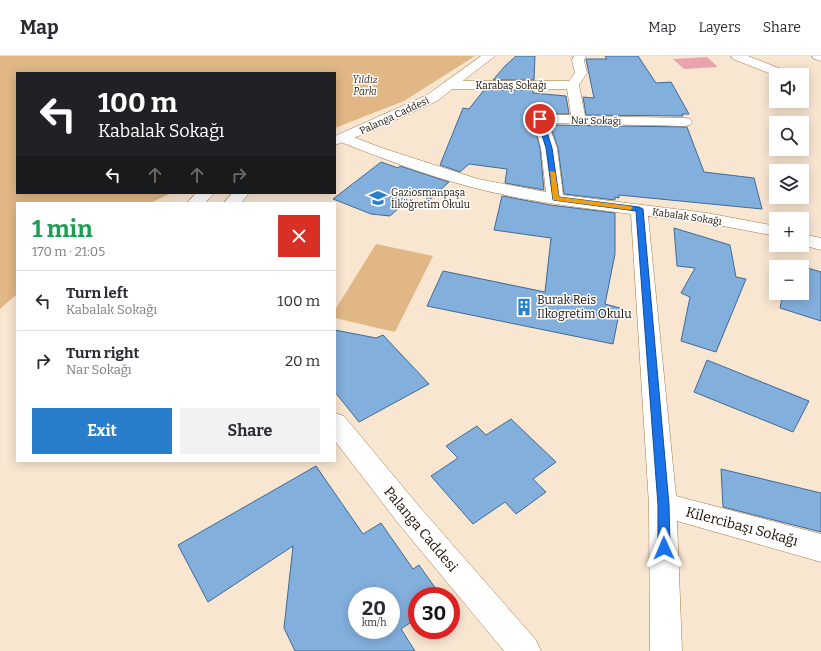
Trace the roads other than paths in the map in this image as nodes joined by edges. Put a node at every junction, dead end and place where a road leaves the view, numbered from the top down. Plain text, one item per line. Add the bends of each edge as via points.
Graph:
1 (489, 56) edge
2 (580, 56) edge
3 (737, 56) edge
4 (818, 56) edge
5 (821, 57) edge
6 (769, 69) edge
7 (449, 85) junction
8 (573, 85) junction
9 (579, 120) junction
10 (685, 122) dead end
11 (339, 139) edge
12 (205, 194) edge
13 (240, 194) edge
14 (555, 199) junction
15 (196, 202) edge
16 (233, 202) edge
17 (639, 209) junction
18 (769, 230) edge
19 (809, 241) edge
20 (821, 244) edge
21 (336, 424) edge
22 (663, 505) junction
23 (821, 548) edge
24 (525, 651) edge
25 (666, 651) edge

1 - 7 street, Palanga Caddesi
2 - 8 street via 580,73
3 - 6 street
4 - 5 street
7 - 8 street, Karabaş Sokağı
7 - 11 street, Palanga Caddesi via 432,98
8 - 9 street
9 - 10 street, Nar Sokağı
9 - 14 street, Nar Sokağı via 540,119 549,148
11 - 14 street, Kabalak Sokağı via 475,183
12 - 15 street
13 - 16 street
14 - 17 street, Kabalak Sokağı
17 - 18 street, Kabalak Sokağı
17 - 22 street
19 - 20 street
21 - 24 street, Palanga Caddesi via 408,514
22 - 23 street, Kilercibaşı Sokağı
22 - 25 street

